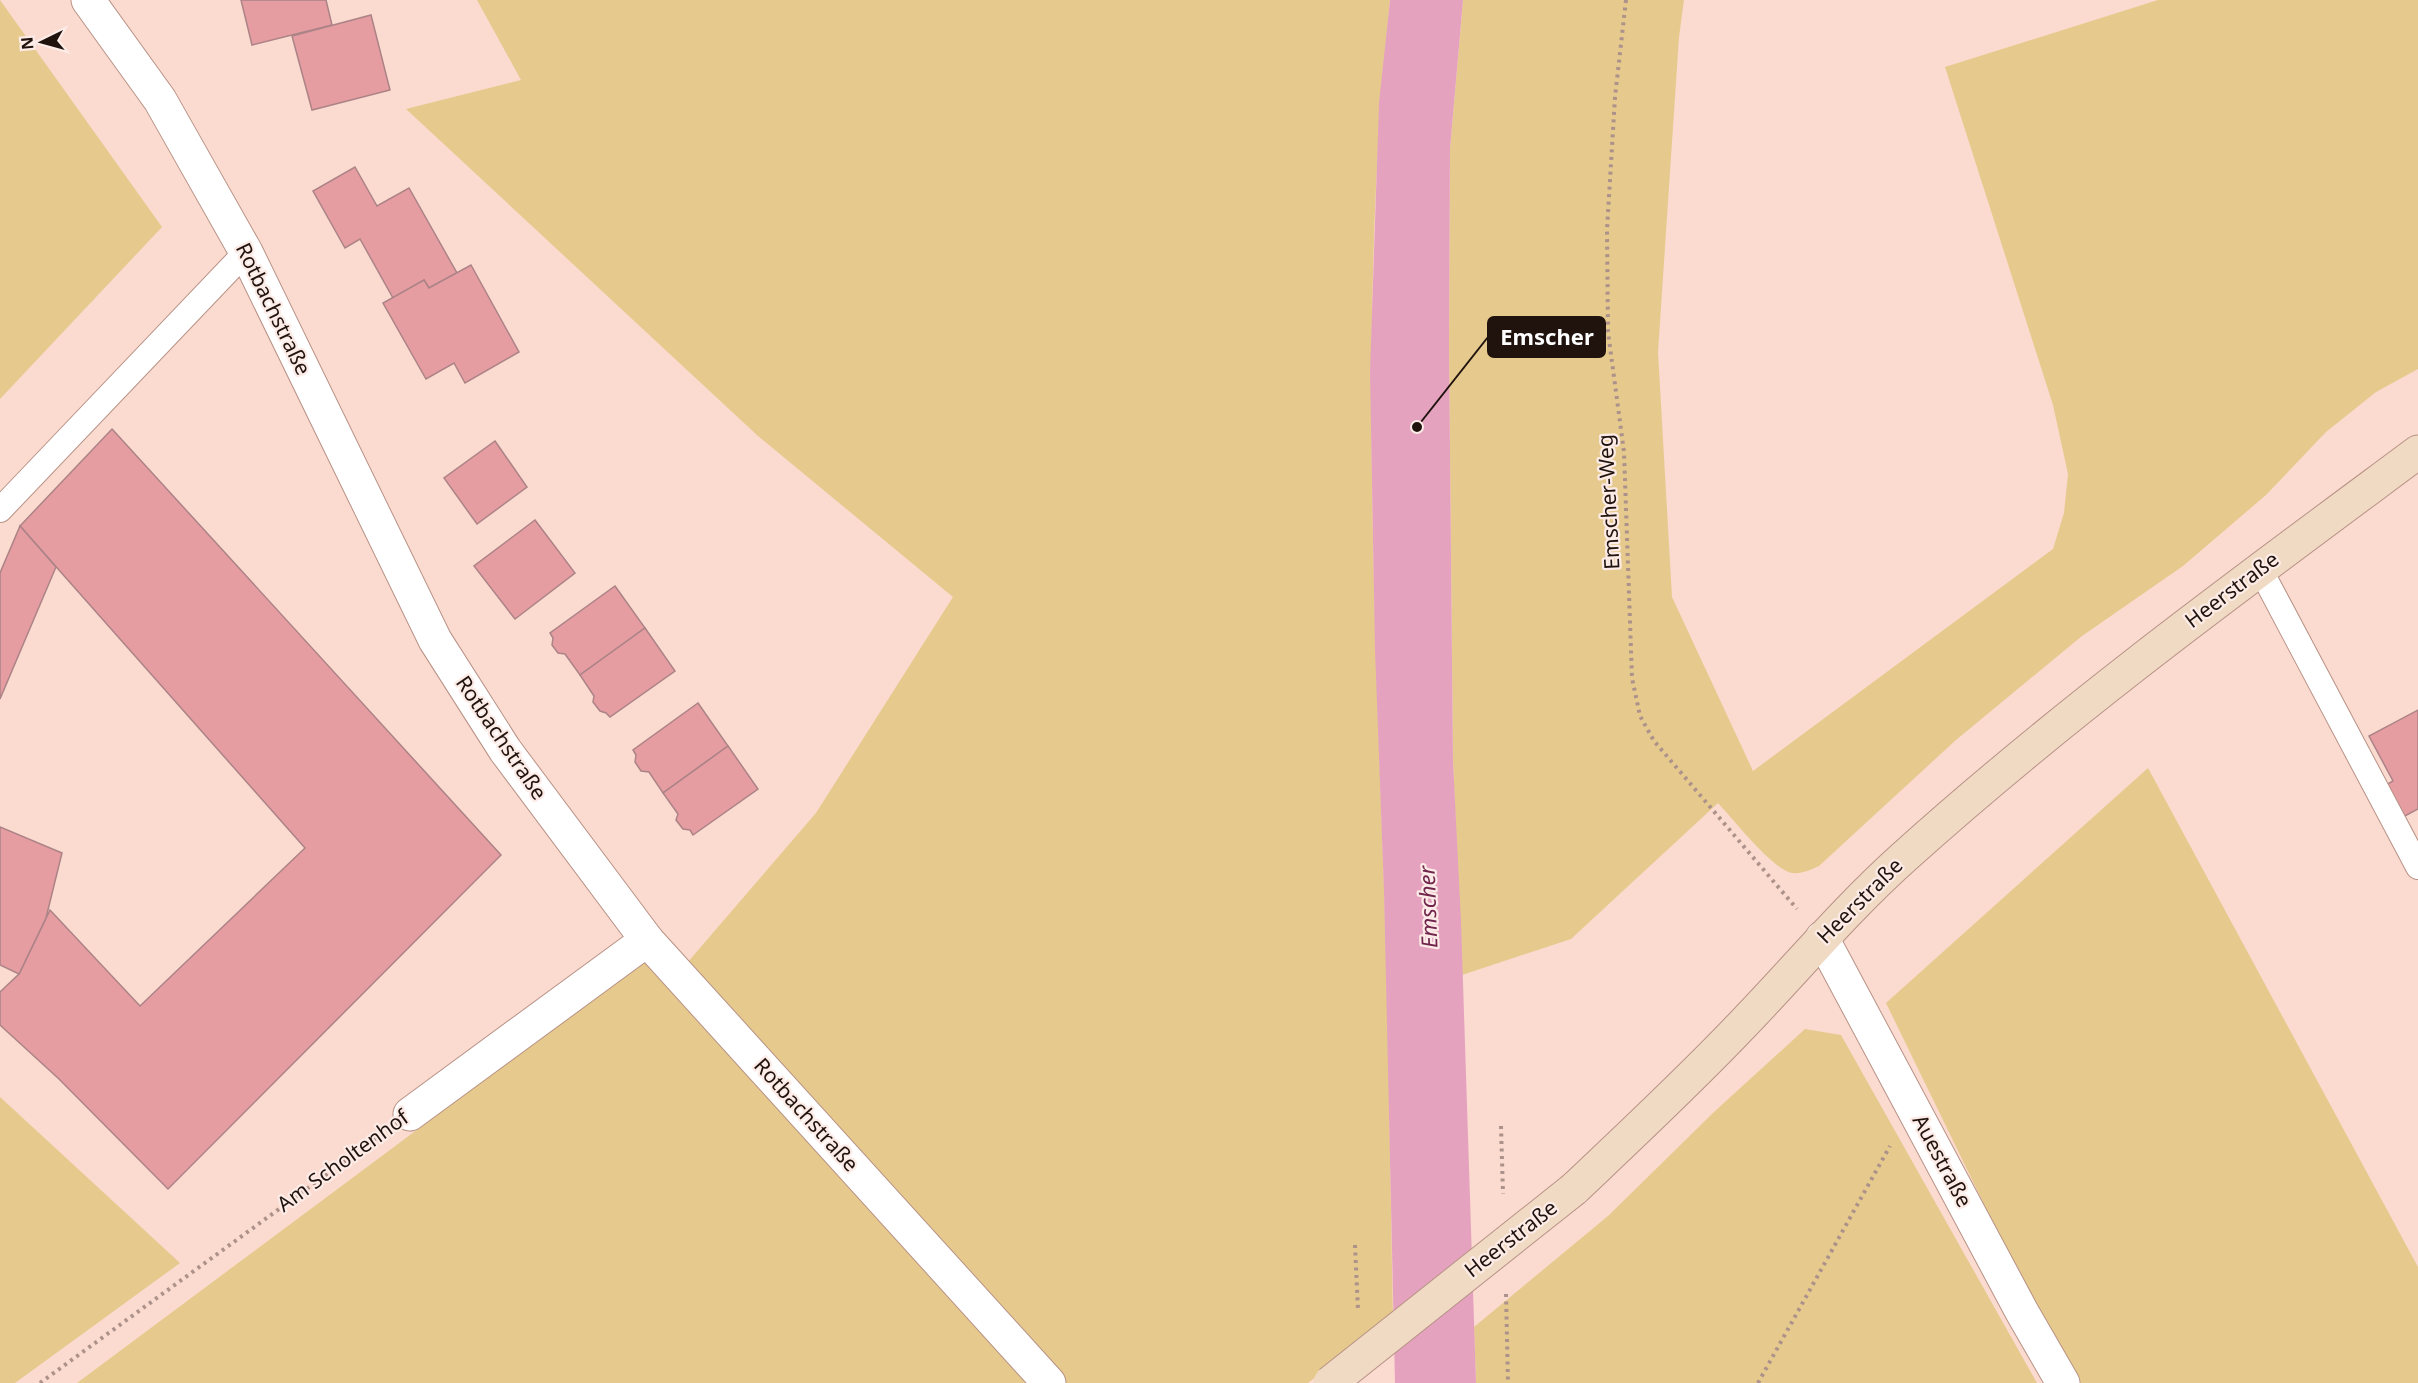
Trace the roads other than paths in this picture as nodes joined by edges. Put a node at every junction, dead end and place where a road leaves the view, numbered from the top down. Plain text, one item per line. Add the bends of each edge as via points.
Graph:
1 (88, 0) edge
2 (246, 252) junction
3 (2418, 452) edge
4 (0, 510) edge
5 (2260, 569) junction
6 (2418, 867) edge
7 (1822, 938) junction
8 (647, 940) junction
9 (410, 1114) road end
10 (1049, 1383) edge
11 (1330, 1383) edge
12 (2063, 1383) edge

1 - 2 street, Rotbachstraße via 160,100
2 - 4 lane
2 - 8 street, Rotbachstraße via 435,640 505,750
3 - 5 main road, Heerstraße
5 - 6 lane
5 - 7 main road, Heerstraße via 1985,786 1902,859
7 - 11 main road, Heerstraße, bridge via 1744,1023 1574,1190
7 - 12 street, Auestraße
8 - 9 street, Am Scholtenhof
8 - 10 street, Rotbachstraße

